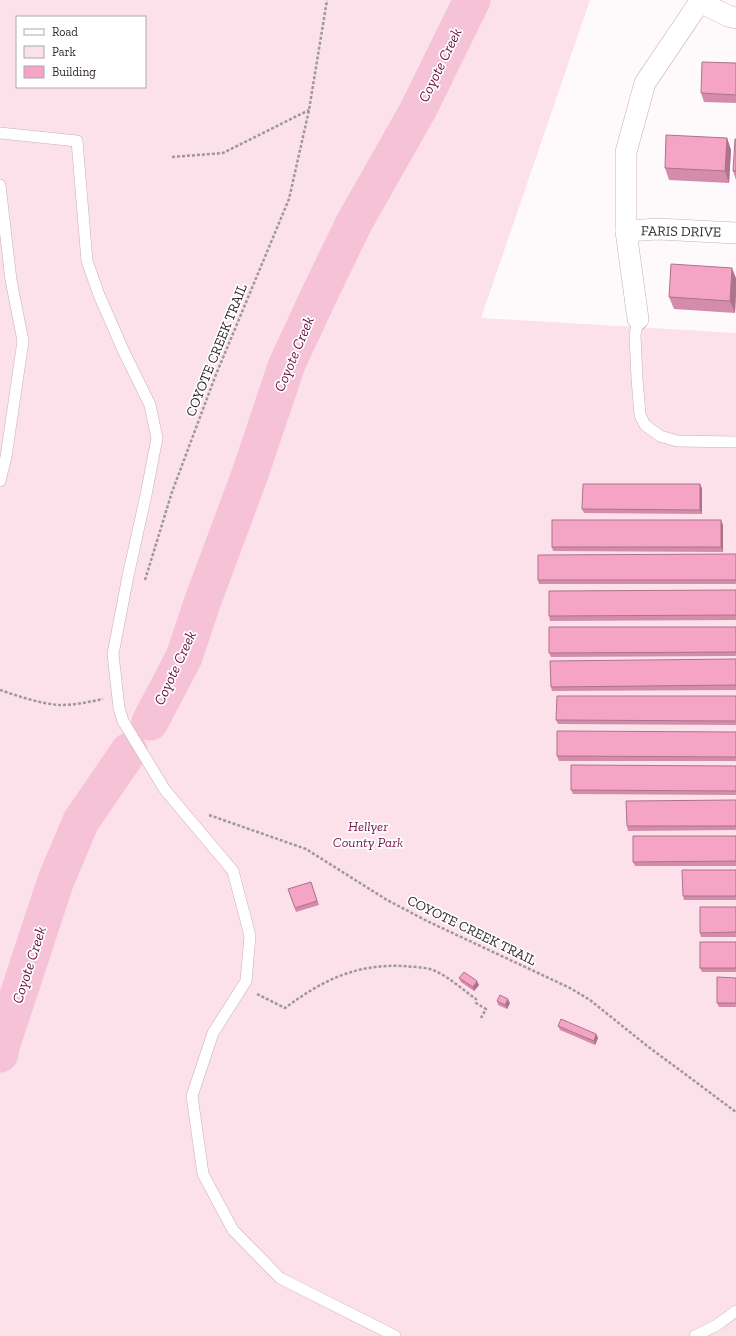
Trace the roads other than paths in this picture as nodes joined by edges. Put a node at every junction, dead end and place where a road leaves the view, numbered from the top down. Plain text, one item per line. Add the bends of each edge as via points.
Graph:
1 (700, 1) edge
2 (736, 18) edge
3 (0, 133) edge
4 (0, 185) edge
5 (626, 231) junction
6 (736, 233) edge
7 (638, 319) joint
8 (736, 442) edge
9 (0, 481) edge
10 (736, 1311) edge
11 (395, 1336) edge
12 (695, 1336) edge

1 - 2 street
1 - 5 street via 645,83 626,152
3 - 11 lane via 77,141 87,261 124,352 150,405 157,438 113,654 118,696 123,721 165,790 233,871 250,936 246,981 213,1033 192,1096 203,1174 233,1230 280,1278
4 - 9 lane via 11,280 23,341 6,457
5 - 6 street, FARIS DRIVE via 658,229
5 - 7 street
7 - 8 lane via 637,379 640,415 645,425 660,436 677,441
10 - 12 lane via 717,1325

